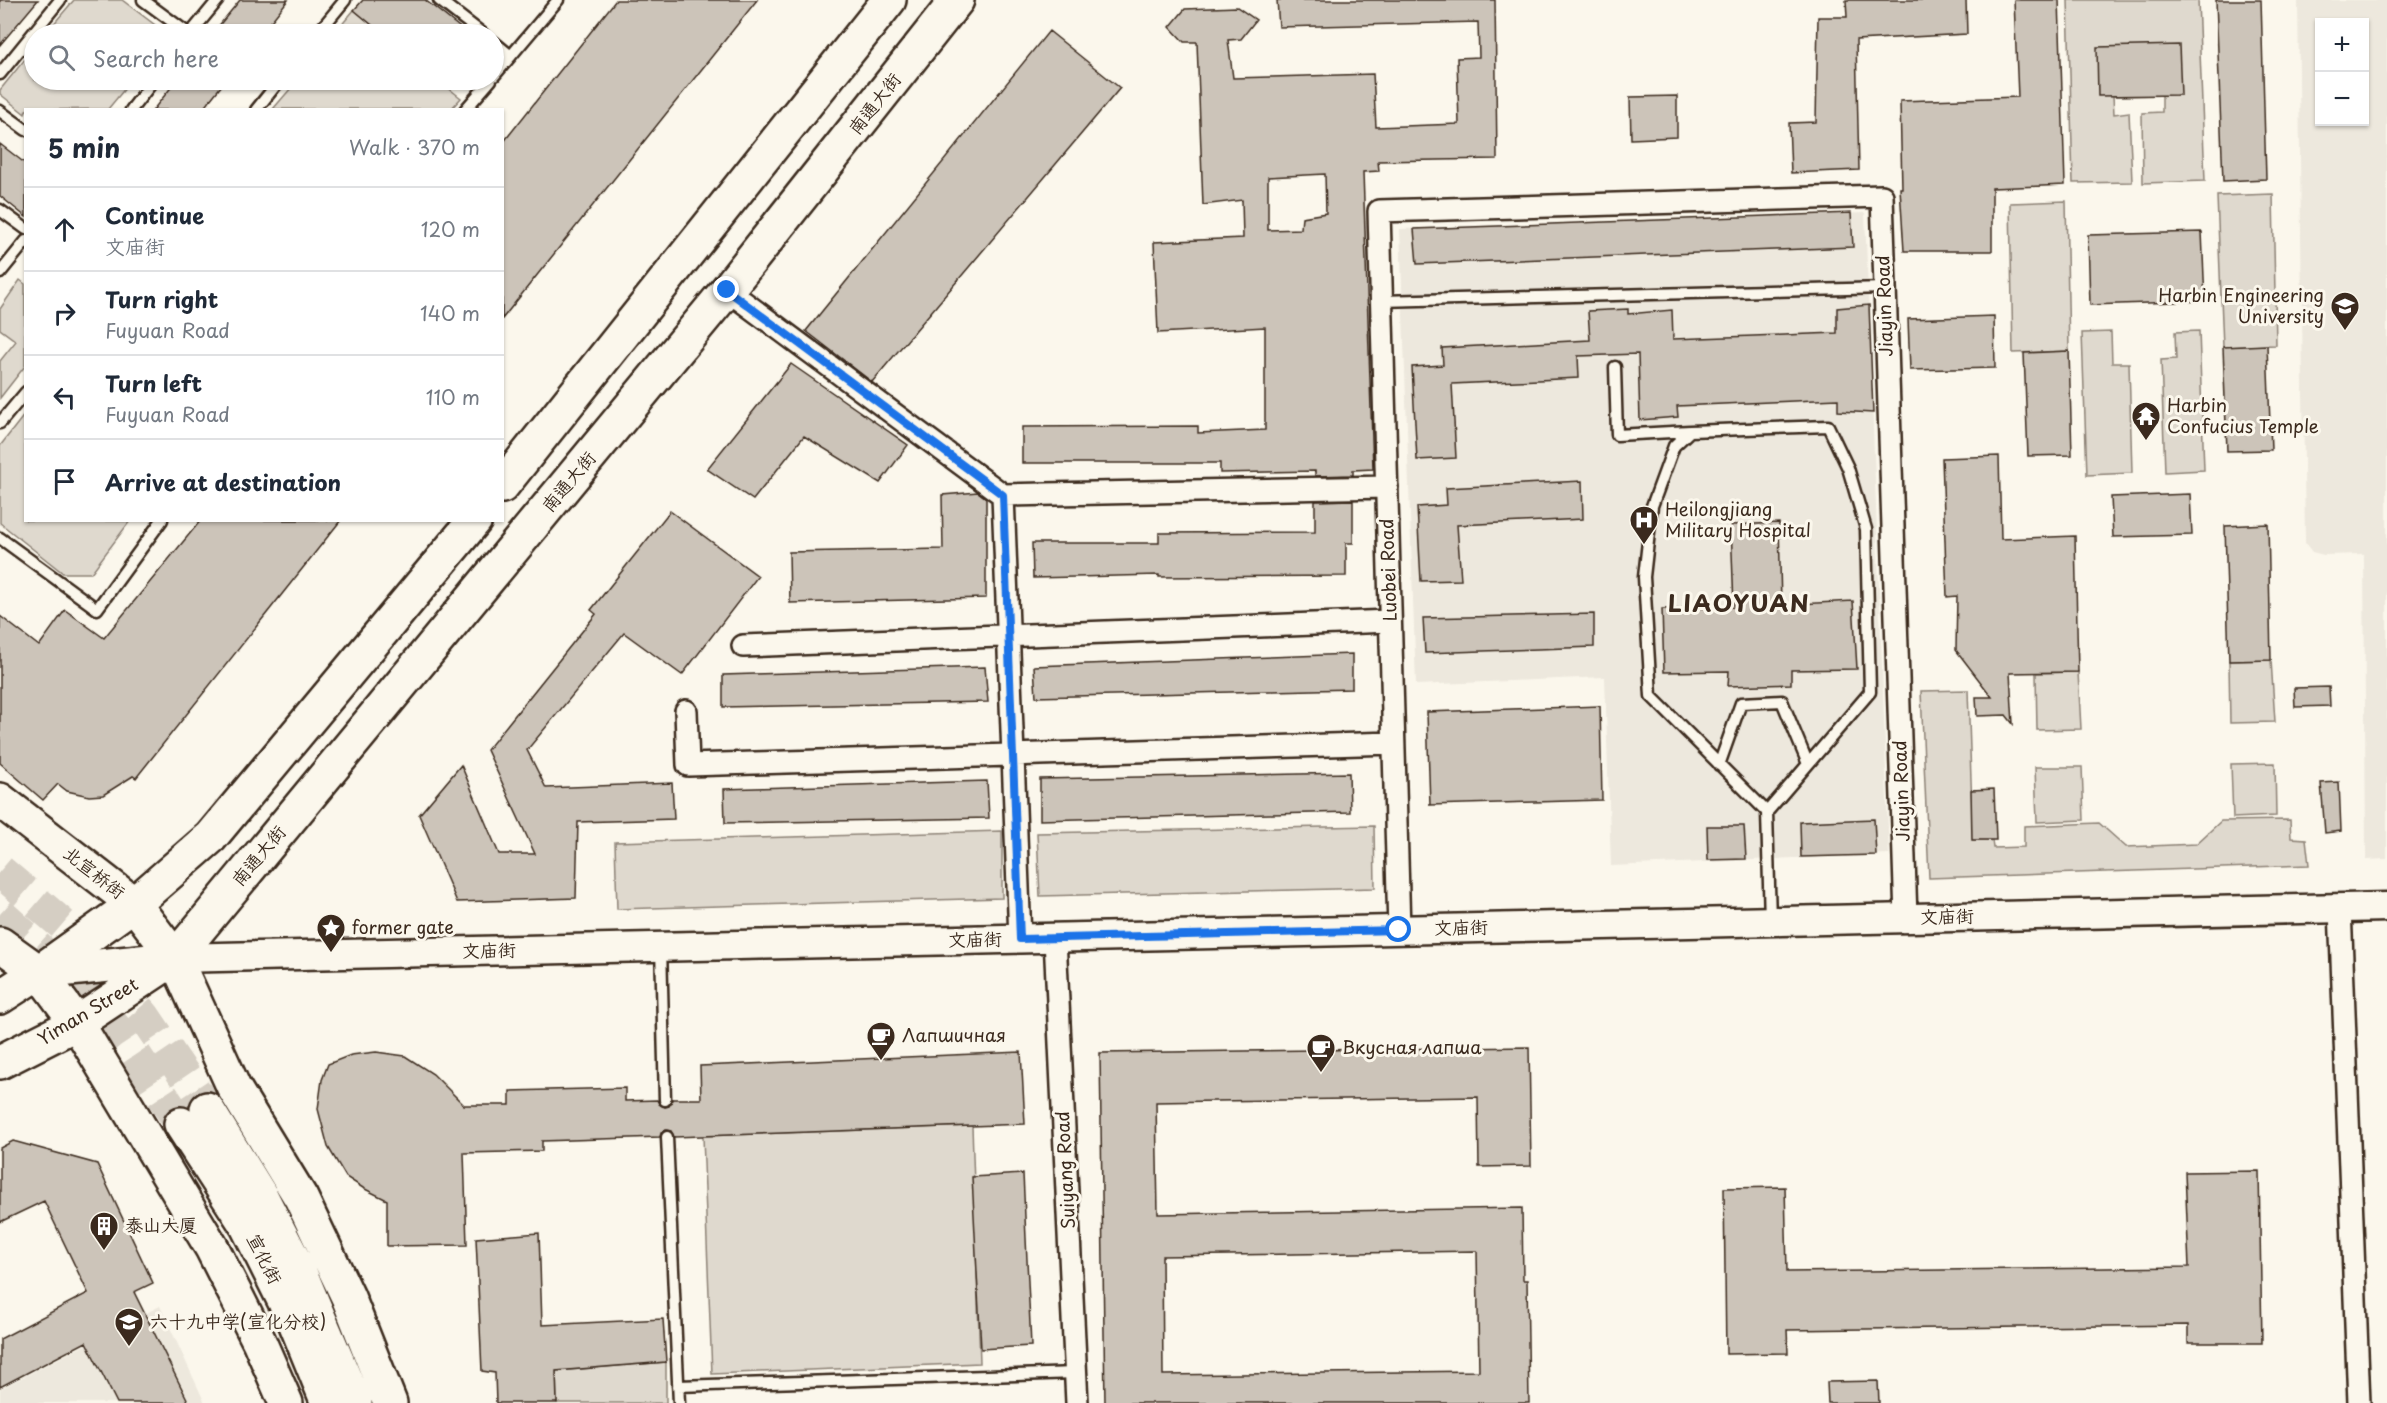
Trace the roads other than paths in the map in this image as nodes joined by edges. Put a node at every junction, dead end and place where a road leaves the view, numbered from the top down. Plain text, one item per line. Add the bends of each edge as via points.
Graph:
1 (60, 0) edge
2 (143, 0) edge
3 (218, 0) edge
4 (345, 0) edge
5 (439, 0) edge
6 (558, 0) edge
7 (889, 0) edge
8 (957, 0) edge
9 (41, 24) edge
10 (176, 24) edge
11 (198, 24) edge
12 (325, 24) edge
13 (470, 24) edge
14 (24, 44) edge
15 (504, 50) edge
16 (511, 56) junction
17 (504, 64) edge
18 (0, 74) edge
19 (146, 90) edge
20 (272, 90) edge
21 (482, 90) edge
22 (132, 108) edge
23 (258, 108) edge
24 (467, 108) edge
25 (0, 111) edge
26 (24, 129) edge
27 (0, 210) edge
28 (1379, 211) joint
29 (24, 228) edge
30 (24, 243) edge
31 (0, 273) edge
32 (1885, 288) junction
33 (727, 290) junction
34 (1381, 301) junction
35 (1615, 366) dead end
36 (24, 394) edge
37 (0, 423) edge
38 (1690, 431) junction
39 (504, 483) edge
40 (1387, 487) junction
41 (1003, 495) junction
42 (161, 522) edge
43 (473, 522) edge
44 (0, 538) edge
45 (1390, 621) junction
46 (1008, 635) junction
47 (743, 645) dead end
48 (687, 711) dead end
49 (1394, 743) junction
50 (1012, 754) junction
51 (1808, 764) junction
52 (1719, 765) junction
53 (0, 800) edge
54 (1767, 812) junction
55 (134, 904) junction
56 (2387, 907) edge
57 (2340, 908) junction
58 (1906, 918) junction
59 (1770, 921) junction
60 (1399, 930) junction
61 (1055, 938) junction
62 (1020, 939) junction
63 (0, 944) edge
64 (661, 947) junction
65 (175, 958) junction
66 (39, 972) junction
67 (0, 998) edge
68 (77, 1023) junction
69 (0, 1062) edge
70 (665, 1100) dead end
71 (667, 1137) dead end
72 (1076, 1373) junction
73 (678, 1386) junction
74 (286, 1403) edge
75 (328, 1403) edge
76 (355, 1403) edge
77 (390, 1403) edge
78 (679, 1403) edge
79 (1077, 1403) edge
80 (2359, 1403) edge

1 - 9 lane
2 - 10 lane
3 - 11 lane
4 - 12 lane
5 - 13 lane
6 - 16 lane
7 - 39 main road
8 - 33 main road, 南通大街
14 - 18 lane
15 - 16 lane
16 - 17 lane
19 - 22 lane
20 - 23 lane
21 - 24 lane
25 - 26 lane
27 - 29 lane
28 - 32 street, Jiayin Road via 1882,196
28 - 34 street, Luobei Road
30 - 31 lane
32 - 34 lane
32 - 58 street, Jiayin Road
33 - 41 street
33 - 65 main road, 南通大街
34 - 40 street, Luobei Road
35 - 38 lane via 1617,435
36 - 37 lane
38 - 51 lane via 1828,426 1848,468 1866,529 1870,692
38 - 52 lane via 1674,447 1652,506 1644,577 1651,696
40 - 41 street
40 - 45 street, Luobei Road
41 - 46 street
42 - 44 lane via 97,609
43 - 55 main road via 211,837
45 - 46 street
45 - 49 street, Luobei Road
46 - 47 street
46 - 50 street
48 - 50 street via 688,765
49 - 50 street
49 - 60 street, Luobei Road
50 - 62 street
51 - 52 lane via 1782,701 1741,703
51 - 54 lane
52 - 54 lane
53 - 55 main road, 北宣桥街
54 - 59 lane
55 - 65 main road, 北宣桥街
55 - 66 main road
56 - 57 main road, 文庙街
57 - 58 main road, 文庙街
57 - 80 street
58 - 59 main road, 文庙街
59 - 60 main road, 文庙街
60 - 61 main road, 文庙街
61 - 62 main road, 文庙街
61 - 72 street, Suiyang Road
62 - 64 main road, 文庙街
63 - 66 main road
64 - 65 main road, 文庙街
64 - 70 lane
65 - 66 main road
65 - 68 main road, Yiman Street
65 - 77 main road, 北宣桥街 via 234,1088 301,1197 348,1297
66 - 67 main road
66 - 68 main road
68 - 69 main road, Yiman Street
68 - 74 main road via 212,1248
71 - 73 lane
72 - 73 lane
72 - 79 street, Suiyang Road
73 - 78 lane
75 - 76 main road, 宣化街 via 295,1322 194,1117 262,1198 298,1268

